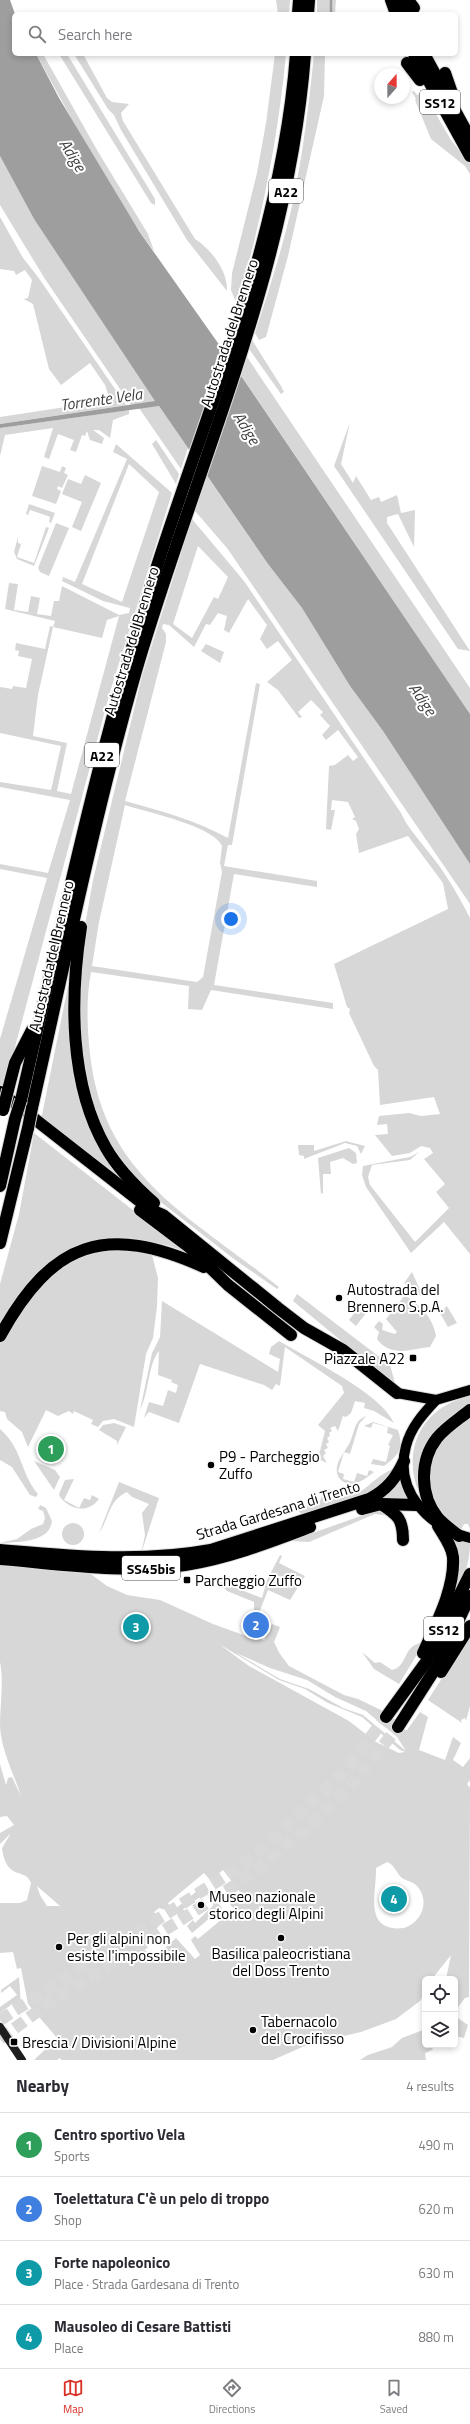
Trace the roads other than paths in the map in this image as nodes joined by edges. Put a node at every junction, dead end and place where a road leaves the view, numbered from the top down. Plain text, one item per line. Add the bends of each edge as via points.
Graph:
1 (299, 0) edge
2 (309, 0) edge
3 (391, 0) edge
4 (400, 0) edge
5 (409, 7) edge
6 (298, 12) edge
7 (308, 12) edge
8 (395, 12) edge
9 (296, 56) edge
10 (305, 56) edge
11 (425, 56) edge
12 (411, 59) edge
13 (446, 73) dead end
14 (470, 127) edge
15 (469, 148) edge
16 (94, 839) junction
17 (41, 1012) junction
18 (4, 1091) edge
19 (1, 1110) edge
20 (0, 1186) edge
21 (163, 1215) junction
22 (0, 1243) edge
23 (210, 1269) junction
24 (291, 1335) dead end
25 (0, 1336) edge
26 (470, 1390) edge
27 (397, 1393) joint
28 (436, 1400) junction
29 (470, 1410) edge
30 (404, 1461) junction
31 (380, 1504) junction
32 (417, 1505) junction
33 (438, 1526) junction
34 (296, 1528) junction
35 (465, 1537) edge
36 (403, 1540) dead end
37 (0, 1550) edge
38 (0, 1559) edge
39 (470, 1574) edge
40 (470, 1596) edge
41 (470, 1626) edge
42 (414, 1680) junction
43 (424, 1687) junction
44 (386, 1717) tunnel mouth
45 (398, 1727) tunnel mouth
46 (0, 2027) edge
47 (22, 2060) edge

1 - 6 highway
2 - 7 highway
3 - 8 highway
4 - 5 highway
9 - 17 highway, Autostrada del Brennero / A22 via 290,111 273,205 259,259 177,501 103,749
10 - 16 highway, Autostrada del Brennero / A22 via 292,159 282,209 250,324 136,671
11 - 15 highway, SS12
12 - 15 highway via 416,74 453,137
13 - 14 highway via 450,91
16 - 21 highway via 94,866 75,974 76,1044 83,1086 96,1127 106,1148 128,1178 155,1203
16 - 22 highway, Autostrada del Brennero / A22, bridge
17 - 18 highway
17 - 20 highway, Autostrada del Brennero / A22, bridge
18 - 19 highway, bridge
18 - 21 highway via 151,1210
19 - 23 highway via 189,1247
21 - 27 highway via 227,1266 260,1284
23 - 24 highway
23 - 25 highway via 167,1251 135,1244 110,1244 87,1249 61,1261 42,1277 13,1313
26 - 28 main road
27 - 28 main road
28 - 30 main road via 413,1429 406,1446
29 - 35 highway via 438,1438 429,1454 425,1470 425,1488 432,1509 446,1526
30 - 32 main road via 409,1489
30 - 34 highway, Strada Gardesana di Trento / SS45bis via 397,1477 379,1494
31 - 32 highway, Strada Gardesana di Trento / SS45bis
31 - 34 highway, Strada Gardesana di Trento / SS45bis
31 - 36 highway via 397,1515 403,1525
32 - 33 main road
33 - 35 main road
33 - 42 highway via 451,1551 452,1573 443,1607 418,1664
34 - 37 highway, Strada Gardesana di Trento / SS45bis via 212,1550 157,1558 107,1558
34 - 38 highway, Strada Gardesana di Trento / SS45bis via 256,1547 185,1565 129,1569
39 - 42 highway, SS12 via 439,1638
40 - 43 highway, SS12
41 - 43 highway via 437,1677
42 - 44 highway, SS12
43 - 45 highway, SS12
46 - 47 street

